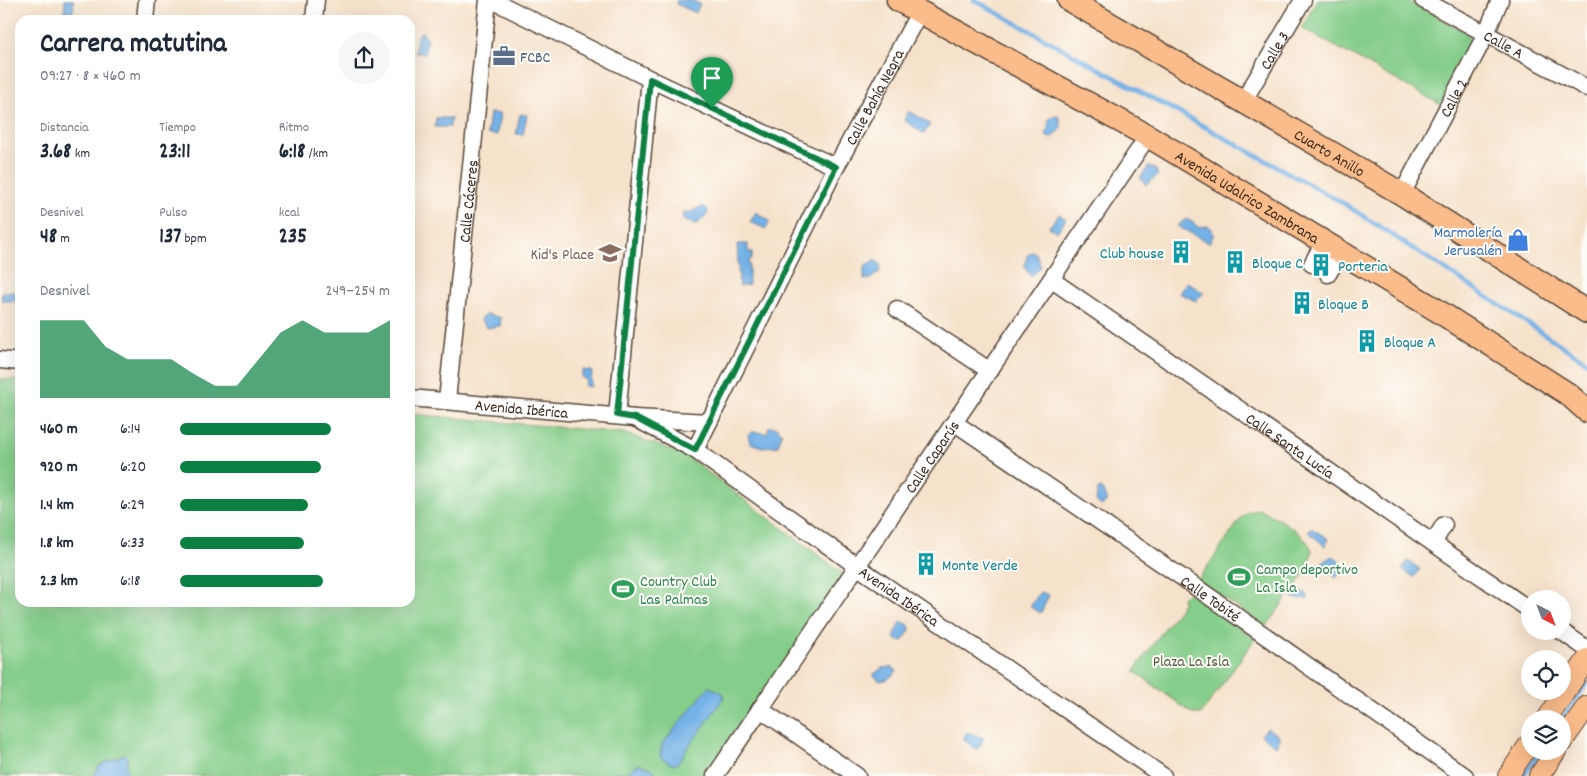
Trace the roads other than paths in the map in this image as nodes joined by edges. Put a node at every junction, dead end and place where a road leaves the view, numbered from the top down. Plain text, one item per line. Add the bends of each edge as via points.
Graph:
1 (146, 0) edge
2 (316, 0) edge
3 (488, 0) edge
4 (492, 0) edge
5 (898, 0) edge
6 (1069, 0) edge
7 (1303, 0) edge
8 (1422, 0) edge
9 (1500, 0) edge
10 (920, 11) junction
11 (145, 15) edge
12 (314, 15) edge
13 (1486, 34) junction
14 (650, 79) junction
15 (1587, 88) edge
16 (1244, 100) junction
17 (1148, 136) junction
18 (836, 167) junction
19 (1402, 194) junction
20 (1333, 247) junction
21 (1312, 264) dead end
22 (1328, 274) dead end
23 (1052, 280) junction
24 (897, 309) dead end
25 (1587, 312) edge
26 (0, 360) edge
27 (15, 362) edge
28 (990, 371) junction
29 (415, 398) edge
30 (447, 401) junction
31 (1587, 411) edge
32 (617, 415) junction
33 (635, 418) junction
34 (709, 422) junction
35 (955, 423) junction
36 (695, 450) junction
37 (1444, 525) dead end
38 (1433, 543) junction
39 (858, 567) junction
40 (1521, 604) edge
41 (1571, 638) edge
42 (1587, 649) edge
43 (1587, 659) edge
44 (1587, 706) edge
45 (760, 708) junction
46 (1552, 710) edge
47 (1571, 729) edge
48 (1521, 756) edge
49 (1551, 760) edge
50 (1544, 774) edge
51 (715, 776) edge
52 (857, 776) edge
53 (1163, 776) edge
54 (1465, 776) edge
55 (1508, 776) edge

1 - 11 street
2 - 12 street
3 - 30 street, Calle Cáceres
4 - 14 street
5 - 10 highway, Avenida Udalrico Zambrana
6 - 16 highway, Cuarto Anillo
7 - 16 street, Calle 3
8 - 13 street, Calle A
9 - 13 street, Calle 2
10 - 17 highway, Avenida Udalrico Zambrana
10 - 18 street, Calle Bahía Negra
13 - 15 street, Calle A
13 - 19 street, Calle 2
14 - 18 street
14 - 32 street
16 - 19 highway, Cuarto Anillo
17 - 20 highway, Avenida Udalrico Zambrana
17 - 23 street, Calle Caparús
18 - 34 street, Calle Bahía Negra
19 - 25 highway, Cuarto Anillo
20 - 21 street
20 - 22 street
20 - 31 highway, Avenida Udalrico Zambrana via 1559,388
23 - 28 street, Calle Caparús
23 - 38 street, Calle Santa Lucía
24 - 28 street
26 - 27 street
28 - 35 street, Calle Caparús
29 - 30 street, Avenida Ibérica
30 - 32 street, Avenida Ibérica
32 - 33 street, Avenida Ibérica
33 - 34 street, Avenida Ibérica
33 - 36 street, Avenida Ibérica
34 - 36 street, Calle Bahía Negra
35 - 39 street, Calle Caparús
35 - 54 street, Calle Tobité
36 - 39 street, Avenida Ibérica
37 - 38 street
38 - 40 street, Calle Santa Lucía
39 - 45 street, Calle Caparús
39 - 53 street, Avenida Ibérica
41 - 42 street
43 - 46 main road
44 - 47 main road
45 - 51 street, Calle Caparús
45 - 52 street
48 - 55 main road
49 - 50 main road

